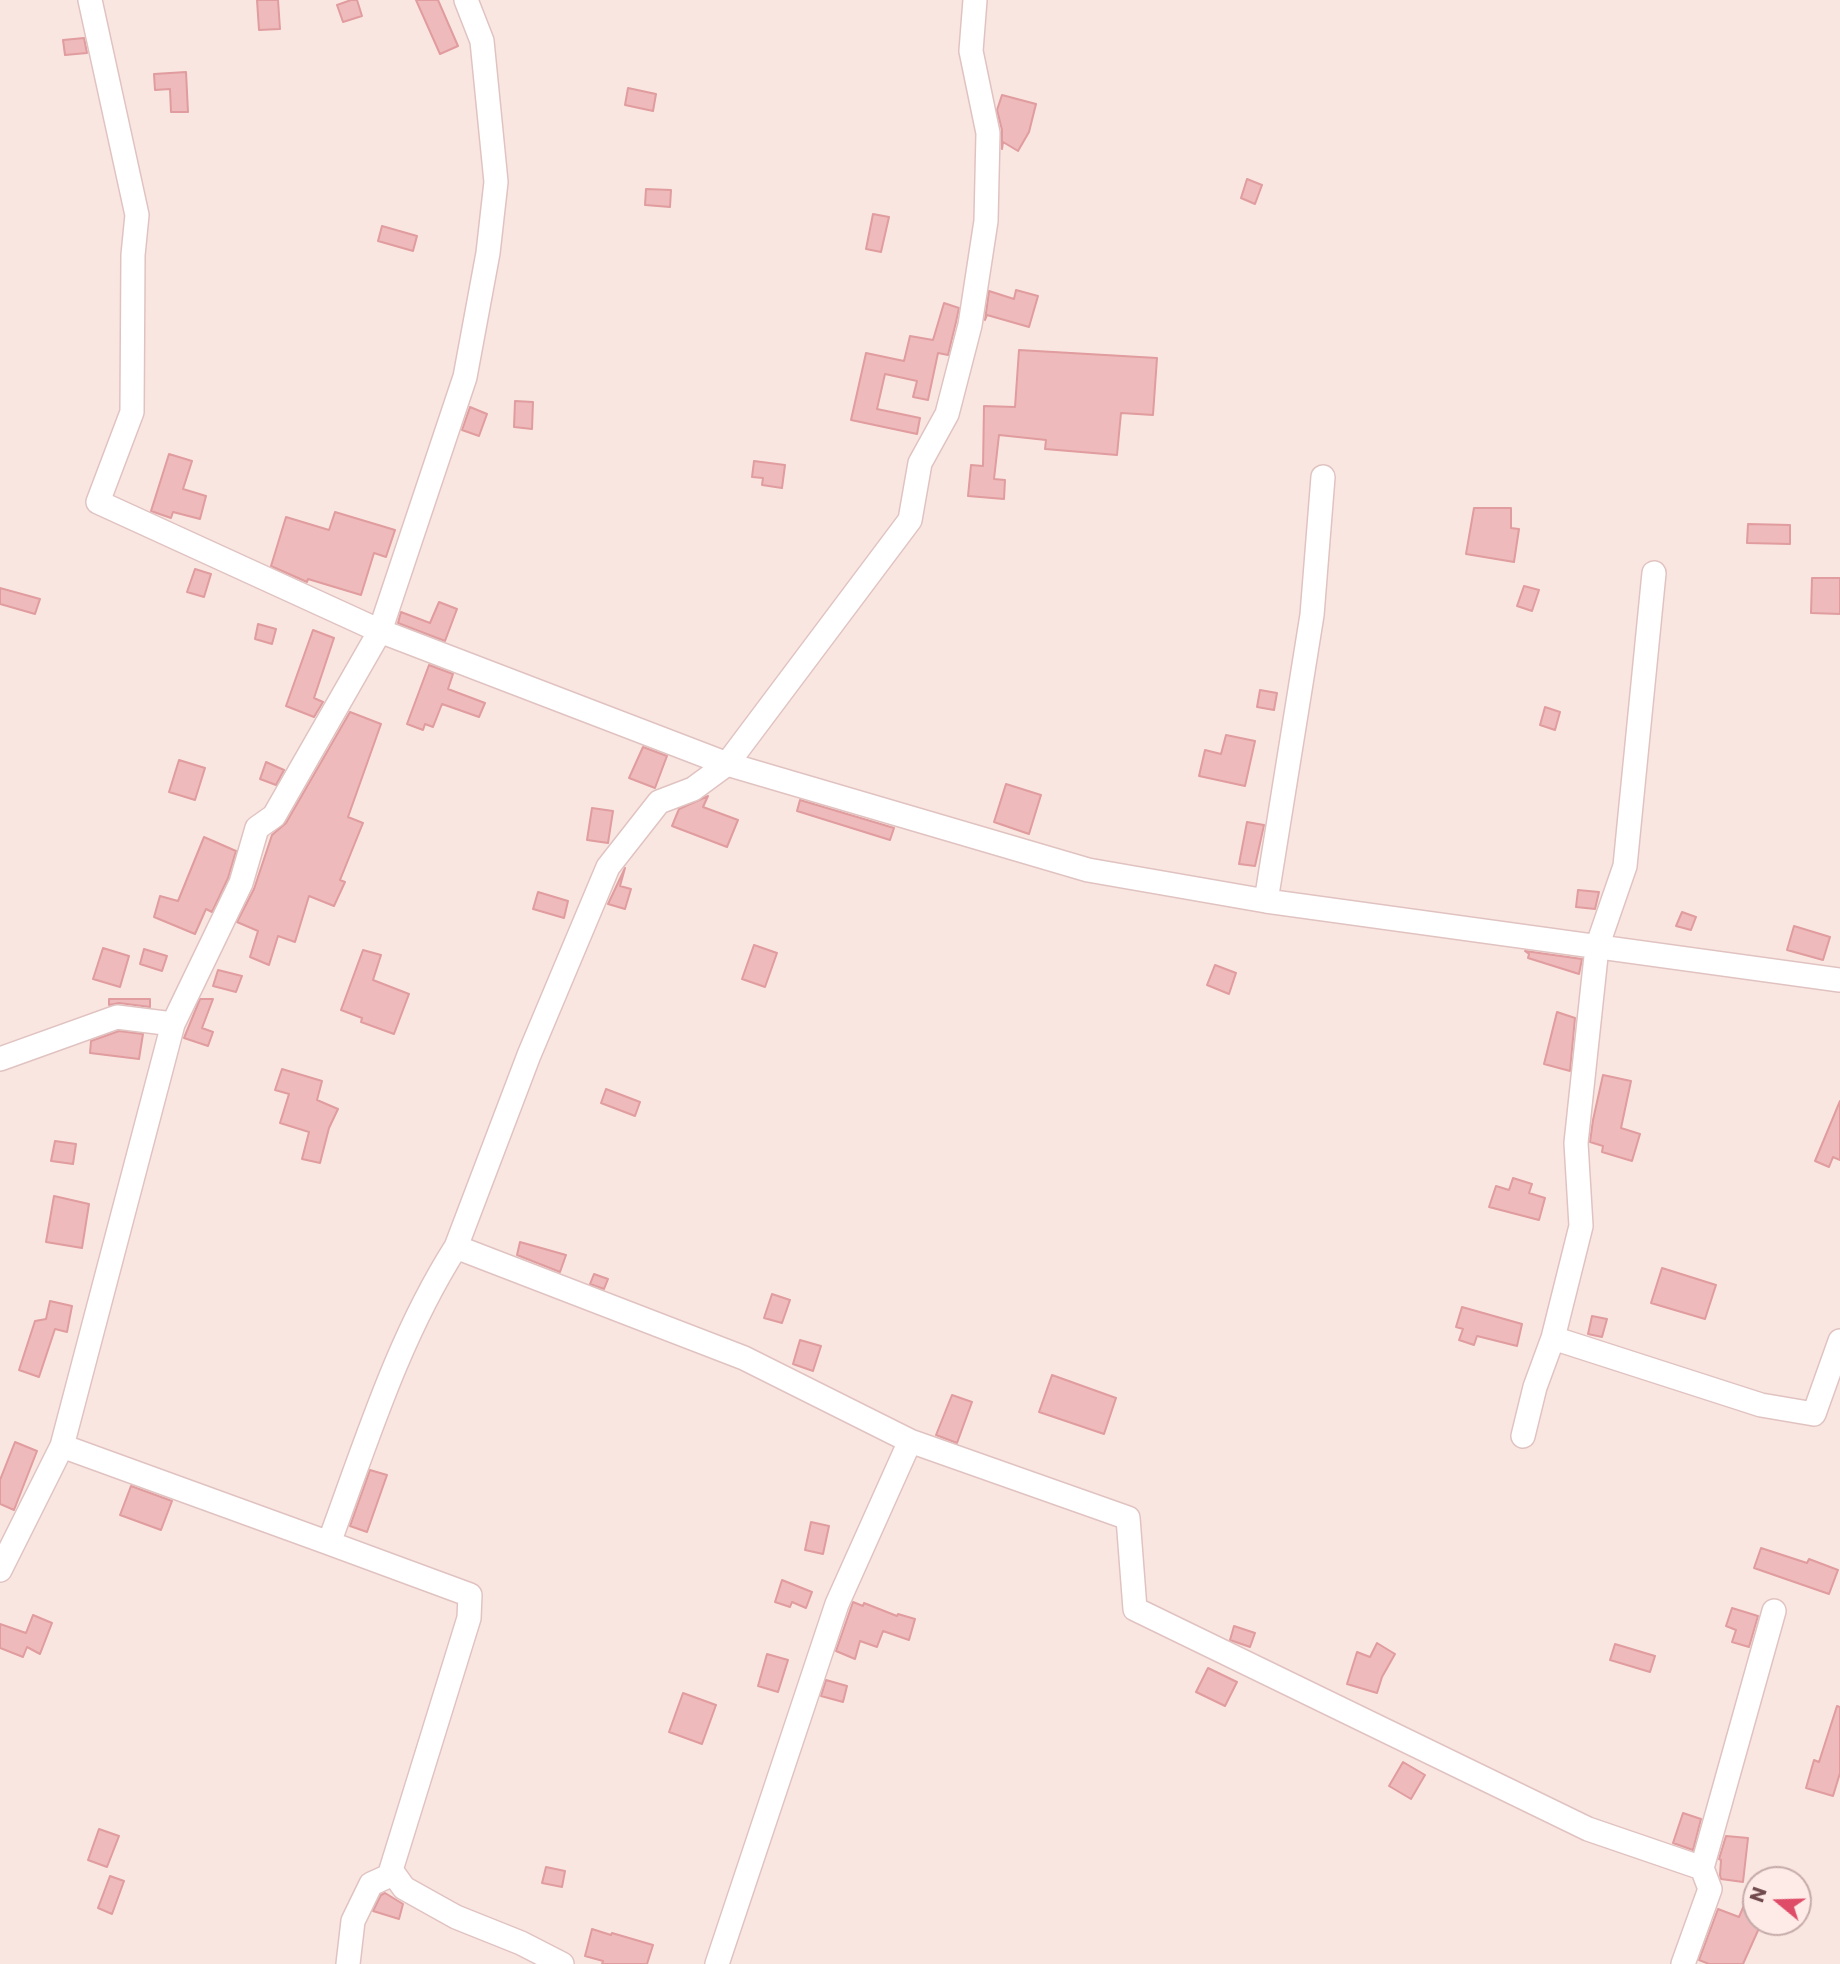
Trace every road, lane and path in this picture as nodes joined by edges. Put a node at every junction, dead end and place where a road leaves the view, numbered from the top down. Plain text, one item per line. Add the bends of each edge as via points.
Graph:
1 (90, 0) edge
2 (466, 0) edge
3 (975, 0) edge
4 (1323, 477) dead end
5 (1654, 573) dead end
6 (380, 631) junction
7 (727, 764) junction
8 (1266, 901) junction
9 (1597, 947) junction
10 (1840, 980) edge
11 (173, 1024) junction
12 (0, 1059) edge
13 (456, 1247) junction
14 (1553, 1338) junction
15 (1840, 1341) edge
16 (1523, 1436) dead end
17 (909, 1441) junction
18 (62, 1446) junction
19 (329, 1543) junction
20 (0, 1570) edge
21 (1774, 1611) dead end
22 (1702, 1868) junction
23 (391, 1870) junction
24 (348, 1964) edge
25 (562, 1964) edge
26 (717, 1964) edge
27 (1683, 1964) edge

1 - 6 street via 136,215 132,412 97,502
2 - 6 street via 482,41 496,182 488,253 465,377
3 - 7 street via 971,51 988,133 986,221 970,326 947,414 920,463 910,520
4 - 8 street via 1312,615
5 - 9 street via 1625,866
6 - 7 street
6 - 11 street via 274,816 257,828 241,883
7 - 8 street via 1088,870
7 - 13 street via 693,789 659,802 608,867 529,1055
8 - 9 street
9 - 10 street
9 - 14 street via 1576,1143 1581,1226
11 - 12 street via 117,1017
11 - 18 street
13 - 17 street via 744,1358
13 - 19 street via 398,1359
14 - 15 street via 1761,1405 1814,1414
14 - 16 street
17 - 22 street via 1128,1518 1135,1609 1588,1829
17 - 26 street via 837,1604
18 - 19 street
18 - 20 street
19 - 23 street via 470,1595 469,1618
21 - 22 street
22 - 27 street via 1710,1889
23 - 24 street via 391,1875 371,1884 353,1922
23 - 25 street via 404,1888 456,1917

